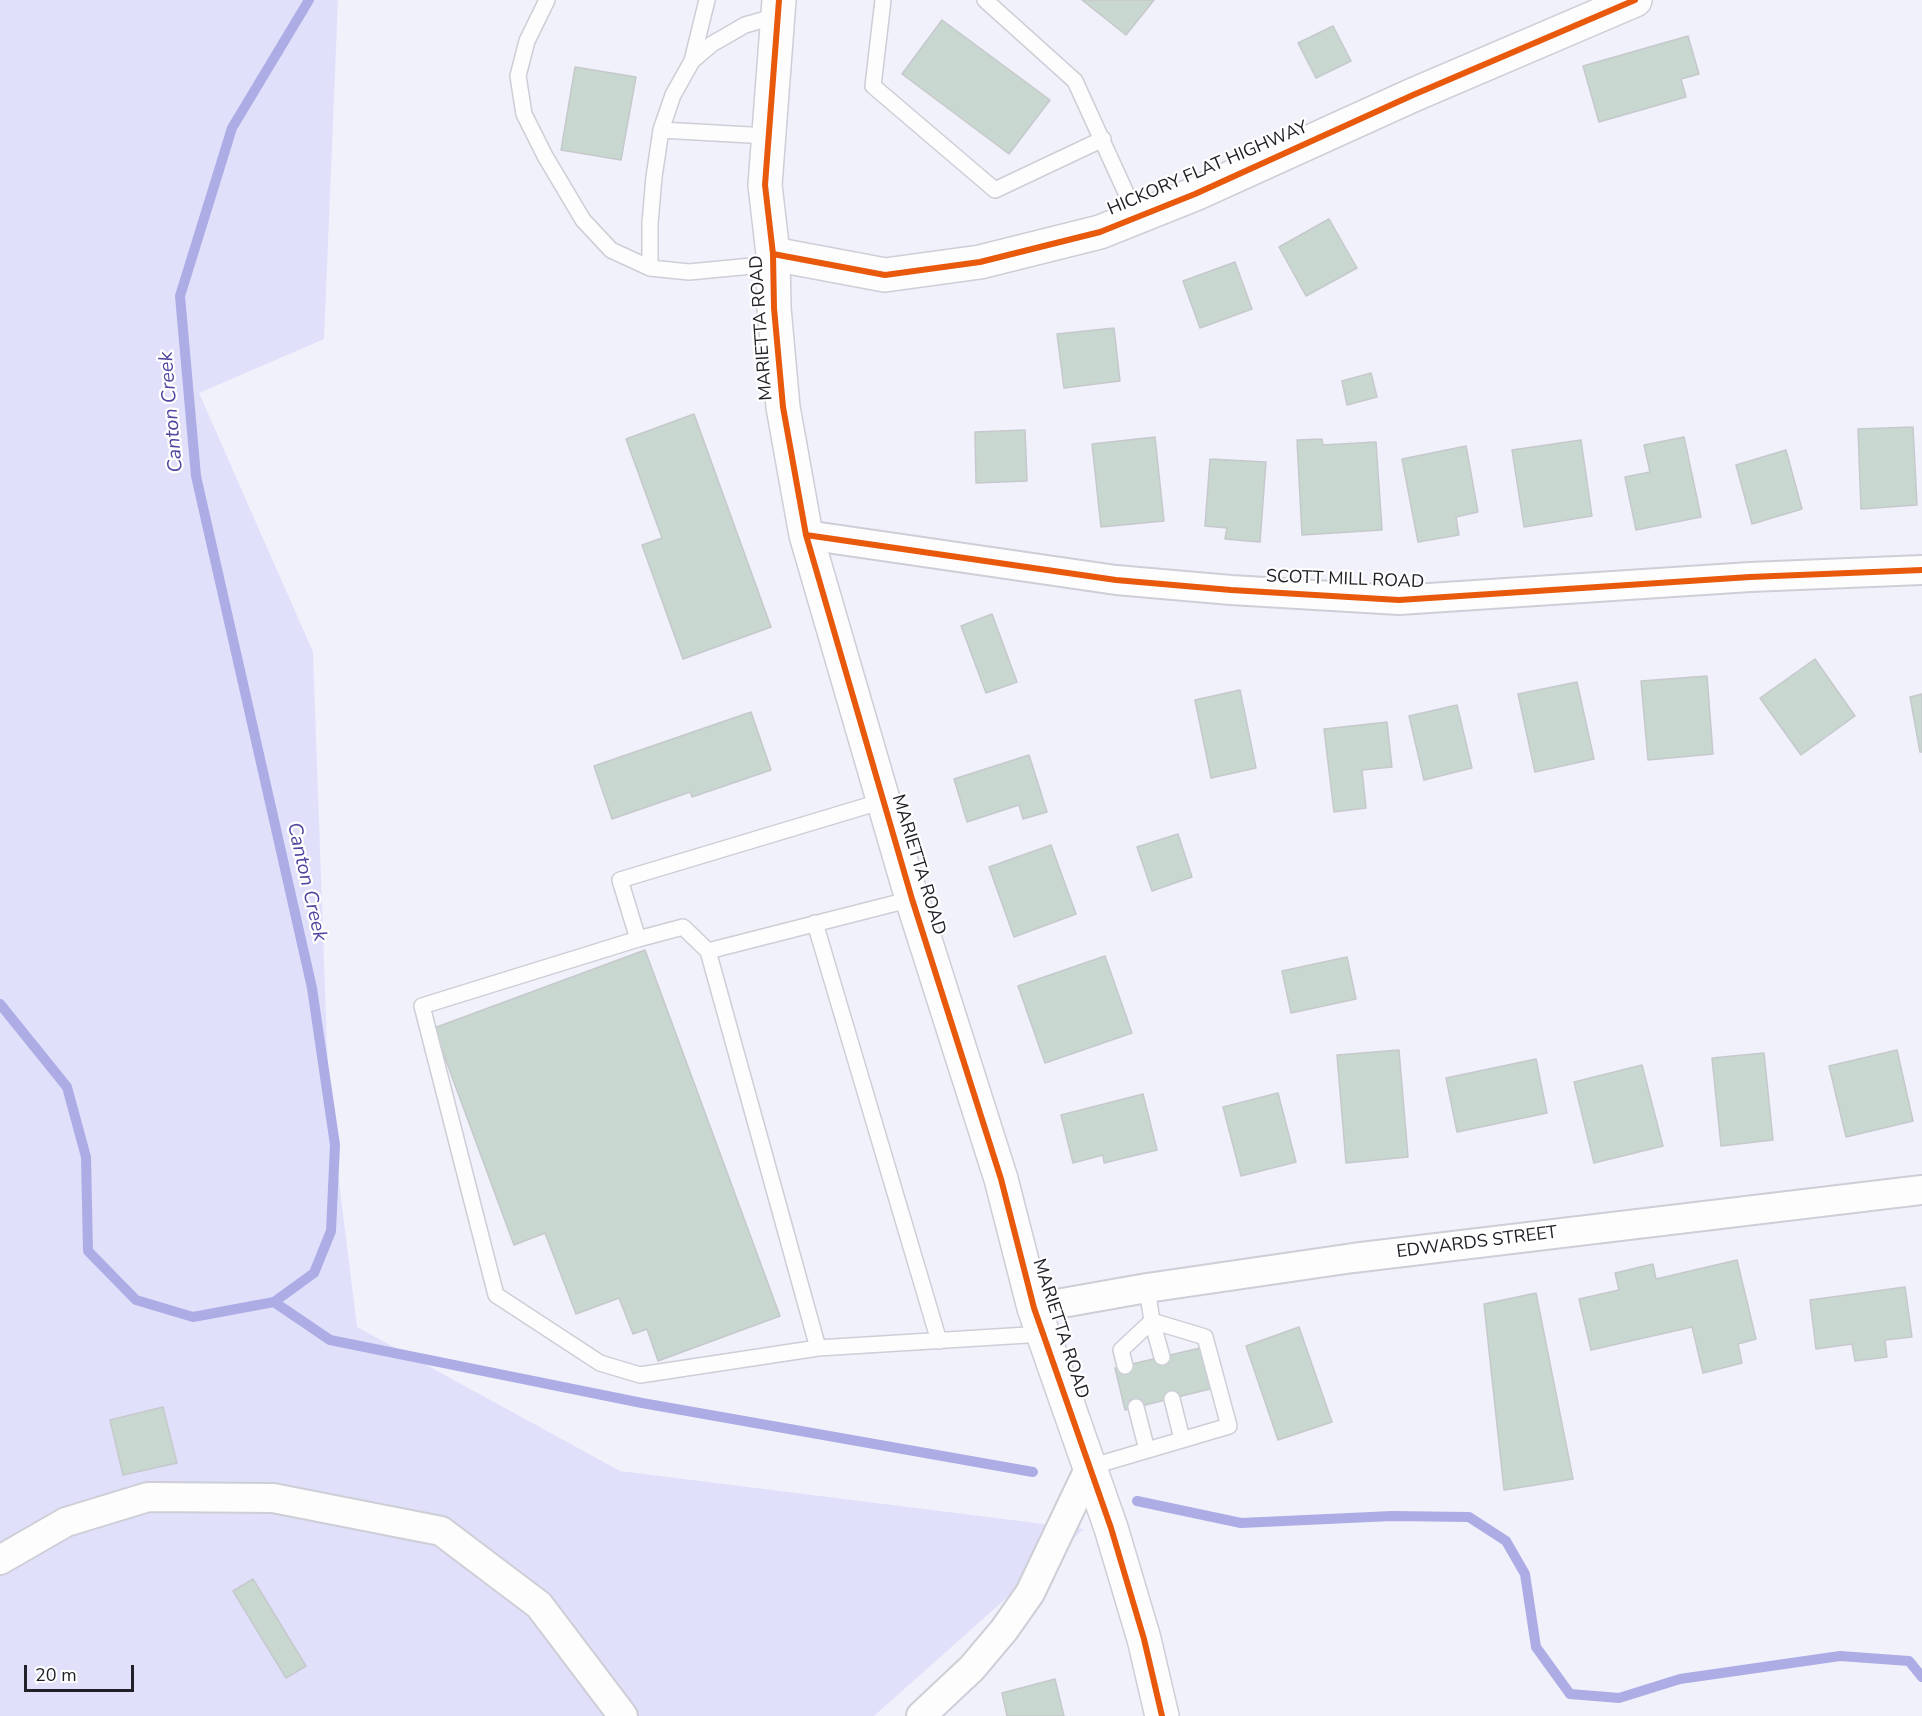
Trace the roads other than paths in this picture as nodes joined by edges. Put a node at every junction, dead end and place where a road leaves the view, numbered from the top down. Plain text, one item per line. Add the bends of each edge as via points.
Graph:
1 (547, 0) edge
2 (707, 0) edge
3 (883, 0) edge
4 (985, 0) edge
5 (1635, 0) edge
6 (778, 8) edge
7 (692, 61) junction
8 (661, 130) junction
9 (768, 136) junction
10 (1103, 139) junction
11 (1137, 217) junction
12 (773, 259) junction
13 (650, 268) junction
14 (806, 535) junction
15 (1922, 570) edge
16 (884, 801) junction
17 (912, 899) junction
18 (815, 923) junction
19 (638, 939) junction
20 (708, 951) junction
21 (1922, 1190) edge
22 (1147, 1288) junction
23 (1039, 1321) junction
24 (1152, 1321) junction
25 (939, 1341) junction
26 (818, 1348) junction
27 (1162, 1357) dead end
28 (1125, 1366) dead end
29 (1172, 1399) dead end
30 (1136, 1407) dead end
31 (1182, 1439) junction
32 (1146, 1450) junction
33 (1090, 1467) junction
34 (0, 1560) edge
35 (623, 1716) edge
36 (921, 1716) edge
37 (1162, 1716) edge

1 - 13 lane via 527,41 518,76 524,114 583,220 612,250
2 - 7 lane
3 - 10 lane via 873,86 994,190
4 - 10 lane via 1075,81
5 - 11 street, HICKORY FLAT HIGHWAY
6 - 7 lane via 712,44
6 - 9 street, MARIETTA ROAD
7 - 8 lane via 673,95
8 - 9 lane
8 - 13 lane via 650,222
9 - 12 street, MARIETTA ROAD via 765,185
10 - 11 lane
11 - 12 street, HICKORY FLAT HIGHWAY via 1100,232 980,262 885,275
12 - 13 lane via 689,272
12 - 14 street, MARIETTA ROAD via 783,407
14 - 15 street, SCOTT MILL ROAD via 1116,580 1399,600
14 - 16 street, MARIETTA ROAD
16 - 17 street, MARIETTA ROAD
16 - 19 lane via 620,880
17 - 18 lane
17 - 23 street, MARIETTA ROAD via 1001,1179
18 - 20 lane
18 - 25 lane
19 - 20 lane via 683,927
19 - 26 lane via 422,1006 496,1295 600,1363 640,1375
20 - 26 lane
21 - 22 street, EDWARDS STREET via 1353,1258
22 - 23 street, EDWARDS STREET
22 - 24 lane
23 - 25 lane
23 - 33 street, MARIETTA ROAD
24 - 27 lane
24 - 28 lane via 1120,1350
24 - 31 lane via 1205,1337 1229,1426
25 - 26 lane
29 - 31 lane
30 - 32 lane
31 - 32 lane
32 - 33 lane
33 - 36 street via 1030,1593 1005,1630
33 - 37 street, MARIETTA ROAD via 1144,1639
34 - 35 street via 66,1522 148,1497 273,1498 441,1531 539,1605

